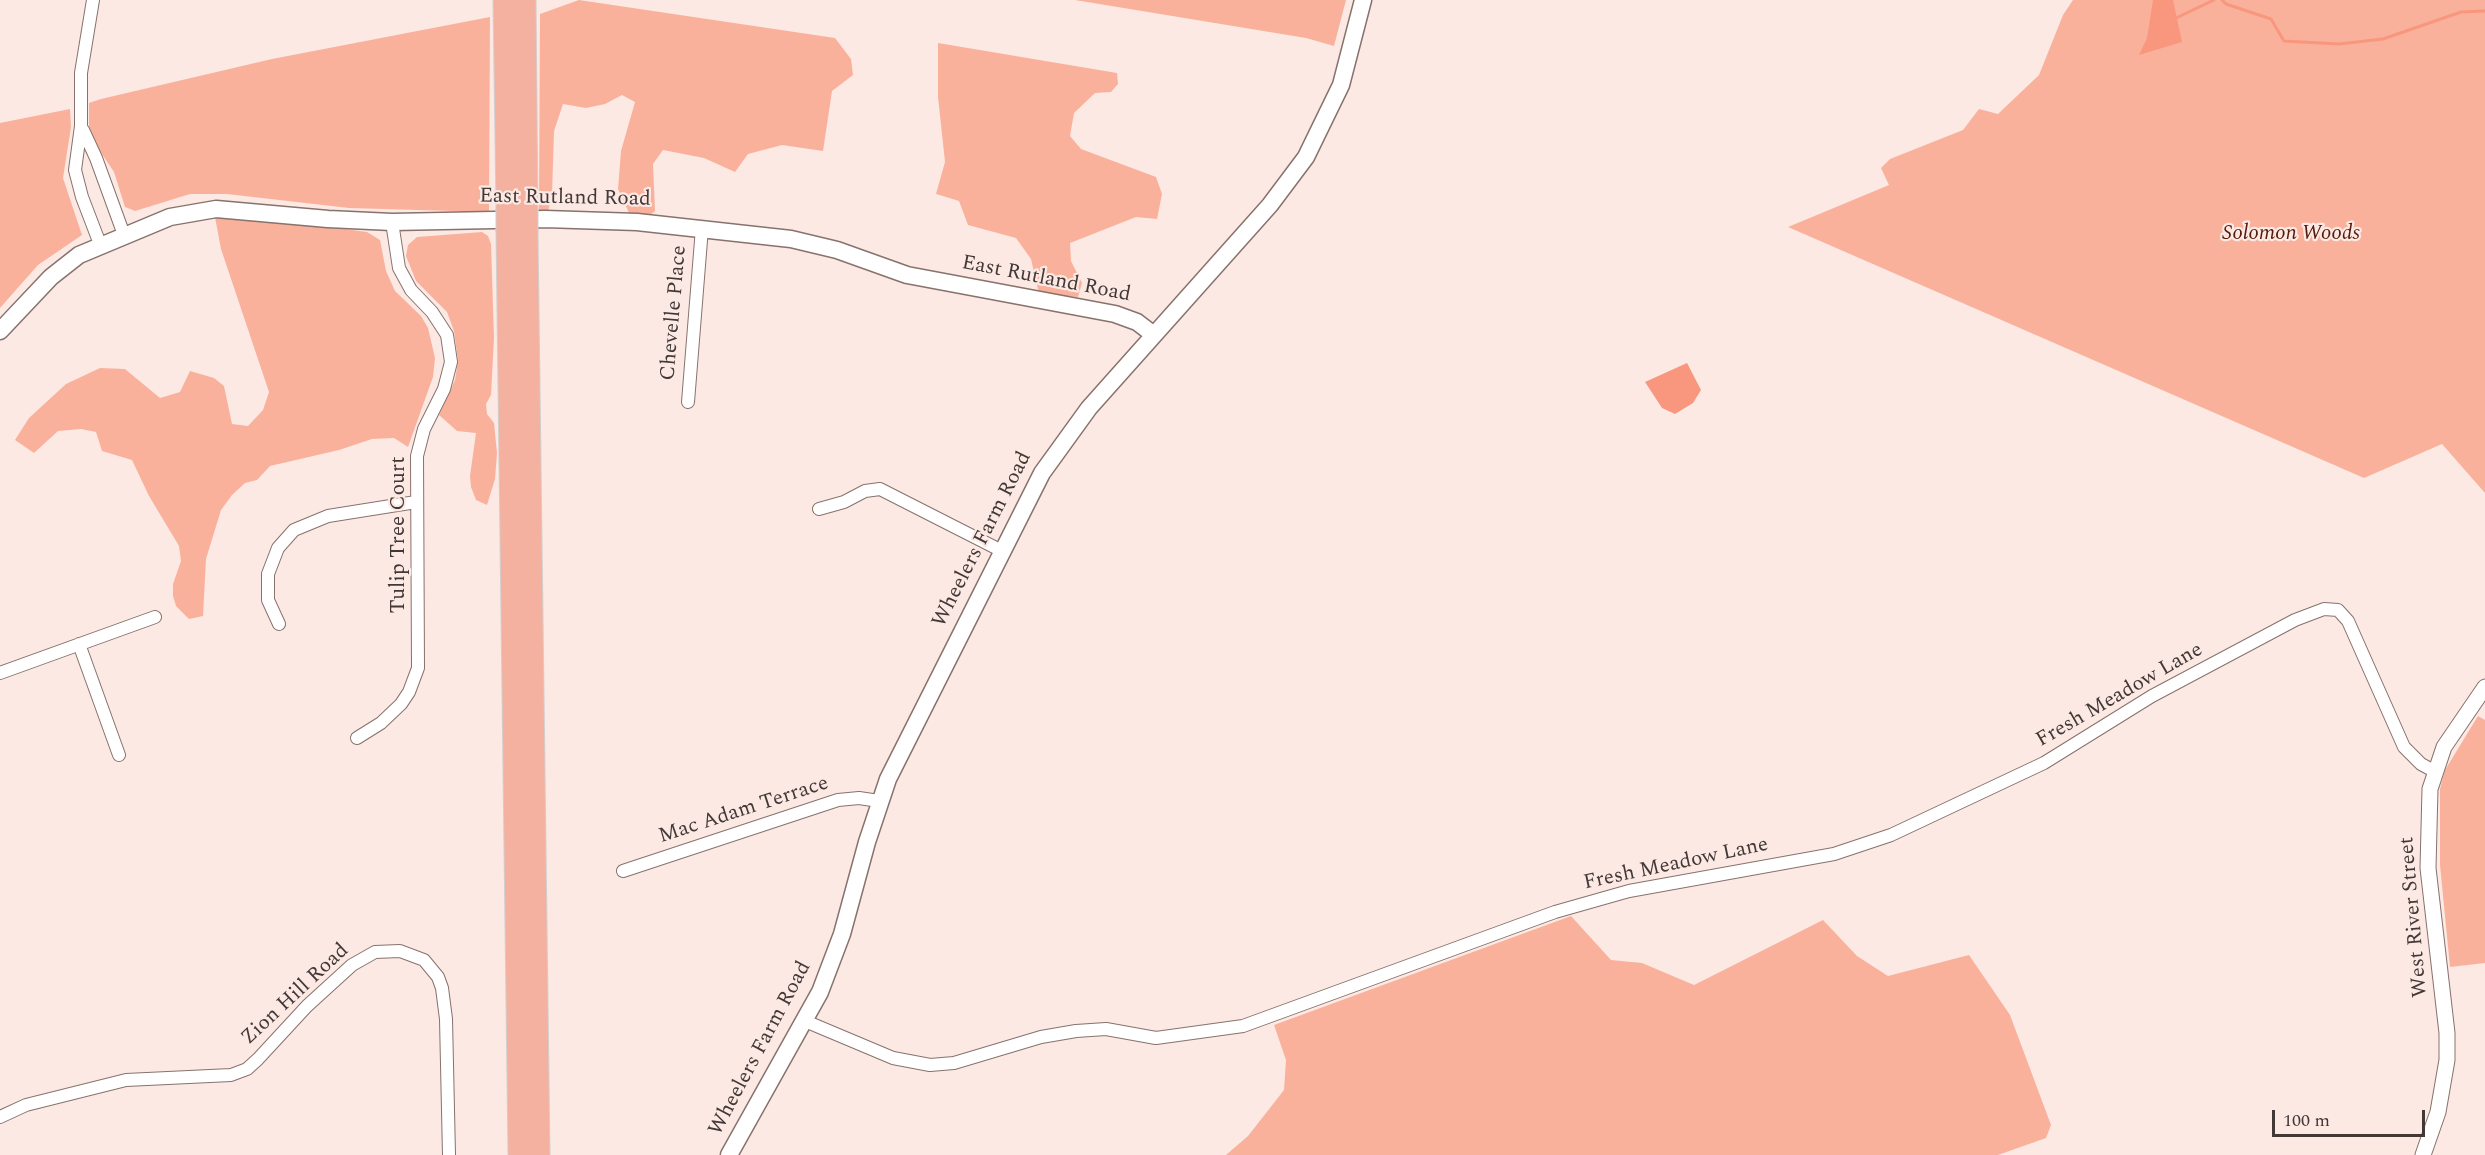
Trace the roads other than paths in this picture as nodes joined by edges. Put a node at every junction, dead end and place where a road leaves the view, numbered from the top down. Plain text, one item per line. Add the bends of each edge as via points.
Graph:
1 (93, 0) edge
2 (504, 0) edge
3 (525, 0) edge
4 (1363, 0) edge
5 (81, 126) junction
6 (517, 209) junction
7 (393, 222) junction
8 (702, 228) junction
9 (517, 232) junction
10 (124, 235) junction
11 (100, 244) junction
12 (0, 331) edge
13 (1154, 335) junction
14 (688, 402) dead end
15 (416, 502) junction
16 (819, 509) dead end
17 (1002, 551) junction
18 (155, 617) dead end
19 (279, 624) dead end
20 (79, 644) junction
21 (0, 673) edge
22 (2485, 687) edge
23 (357, 738) dead end
24 (119, 755) dead end
25 (2434, 771) junction
26 (879, 801) junction
27 (623, 871) dead end
28 (805, 1022) junction
29 (0, 1117) edge
30 (448, 1155) edge
31 (519, 1155) edge
32 (539, 1155) edge
33 (729, 1155) edge
34 (2423, 1155) edge

1 - 5 street via 81,73
2 - 6 highway
3 - 6 highway
4 - 13 main road, Wheelers Farm Road via 1341,85 1306,157 1270,205
5 - 10 street
5 - 11 street via 75,170
6 - 9 highway, bridge
7 - 8 main road, East Rutland Road via 562,219
7 - 10 main road, East Rutland Road via 216,209 177,215
7 - 15 street, Tulip Tree Court via 396,255 404,280 440,323 451,349 449,376 420,441
8 - 13 main road, East Rutland Road via 803,241 907,275 1098,310 1137,322
8 - 14 street, Chevelle Place
9 - 31 highway
9 - 32 highway
10 - 11 main road, East Rutland Road
11 - 12 main road, East Rutland Road via 67,263
13 - 17 main road, Wheelers Farm Road via 1060,444
15 - 19 street via 328,516 294,530 278,548 268,574 268,600
15 - 23 street, Tulip Tree Court via 418,668 401,704
16 - 17 street via 880,489
17 - 26 main road, Wheelers Farm Road
18 - 20 street
20 - 21 street
20 - 24 street
22 - 25 street, West River Street via 2452,733
25 - 28 street, Fresh Meadow Lane via 2404,747 2348,621 2337,610 2324,609 2295,620 2152,696 2044,763 1872,842 1834,854 1629,891 1555,912 1243,1026 1156,1038 1106,1029 1076,1031 954,1063 930,1065 893,1058
25 - 34 street, West River Street via 2427,820 2428,867 2447,1060 2436,1120
26 - 27 street, Mac Adam Terrace via 838,800
26 - 28 main road, Wheelers Farm Road via 836,952
28 - 33 main road, Wheelers Farm Road
29 - 30 street, Zion Hill Road via 26,1105 126,1080 231,1075 247,1069 307,1005 352,965 375,952 394,950 424,960 442,988

